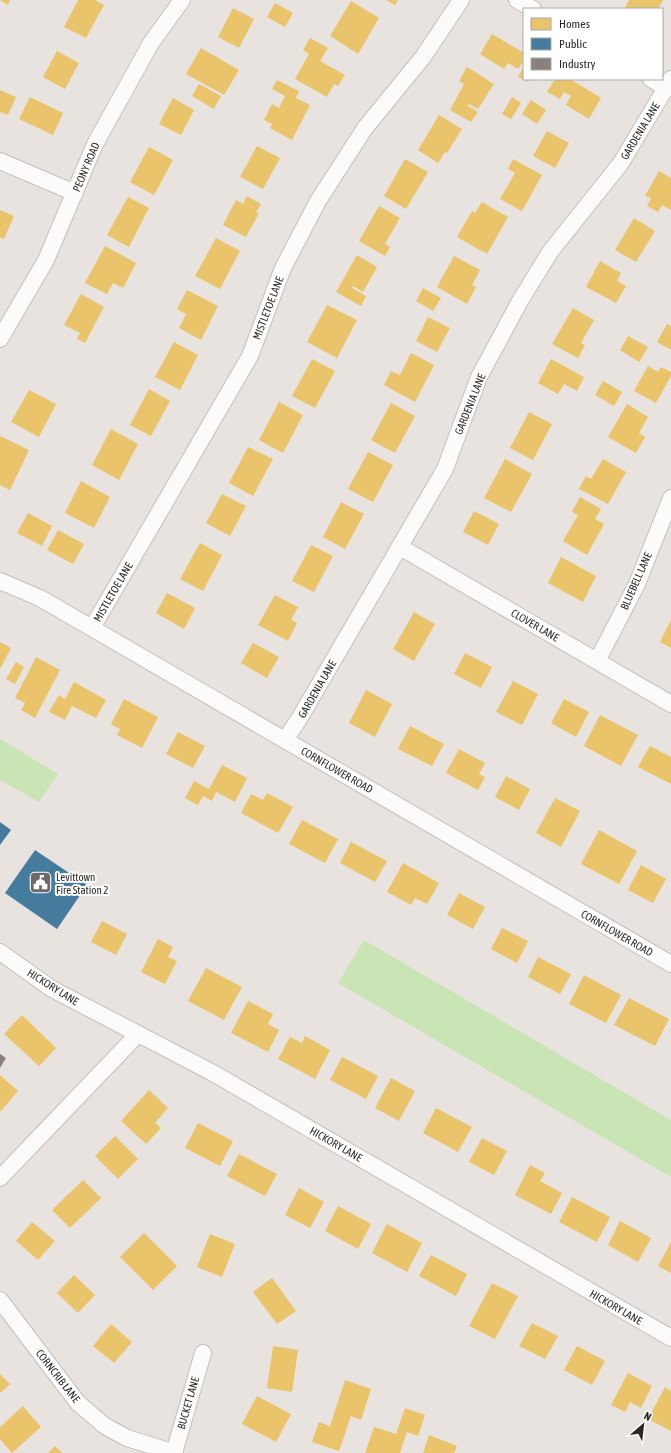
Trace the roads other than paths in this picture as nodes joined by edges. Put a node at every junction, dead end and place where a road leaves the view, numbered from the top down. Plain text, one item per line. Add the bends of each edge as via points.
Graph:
1 (182, 0) edge
2 (461, 0) edge
3 (517, 0) edge
4 (531, 8) edge
5 (654, 80) edge
6 (668, 84) edge
7 (0, 161) edge
8 (75, 193) junction
9 (0, 339) edge
10 (671, 498) edge
11 (400, 547) junction
12 (0, 581) edge
13 (92, 628) junction
14 (597, 661) junction
15 (671, 704) edge
16 (285, 740) junction
17 (0, 952) edge
18 (671, 964) edge
19 (138, 1034) junction
20 (0, 1178) edge
21 (0, 1300) edge
22 (671, 1338) edge
23 (203, 1353) dead end
24 (174, 1453) edge

1 - 8 street, PEONY ROAD via 151,43 95,144
2 - 13 street, MISTLETOE LANE via 423,57 365,128 318,201 283,268 250,356
3 - 4 street
5 - 6 street
6 - 11 street, GARDENIA LANE via 621,164 550,252 520,301 480,377 444,469
7 - 8 street
8 - 9 street, PEONY ROAD via 46,260
10 - 14 street, BLUEBELL LANE via 636,584
11 - 14 street, CLOVER LANE
11 - 16 street, GARDENIA LANE
12 - 13 street, CORNFLOWER ROAD via 40,598
13 - 16 street, CORNFLOWER ROAD
14 - 15 street, CLOVER LANE
16 - 18 street, CORNFLOWER ROAD
17 - 19 street, HICKORY LANE via 52,989
19 - 20 street
19 - 22 street, HICKORY LANE via 213,1073
21 - 24 street, CORNCRIB LANE via 78,1403 104,1426 127,1438
23 - 24 street, BUCKET LANE

